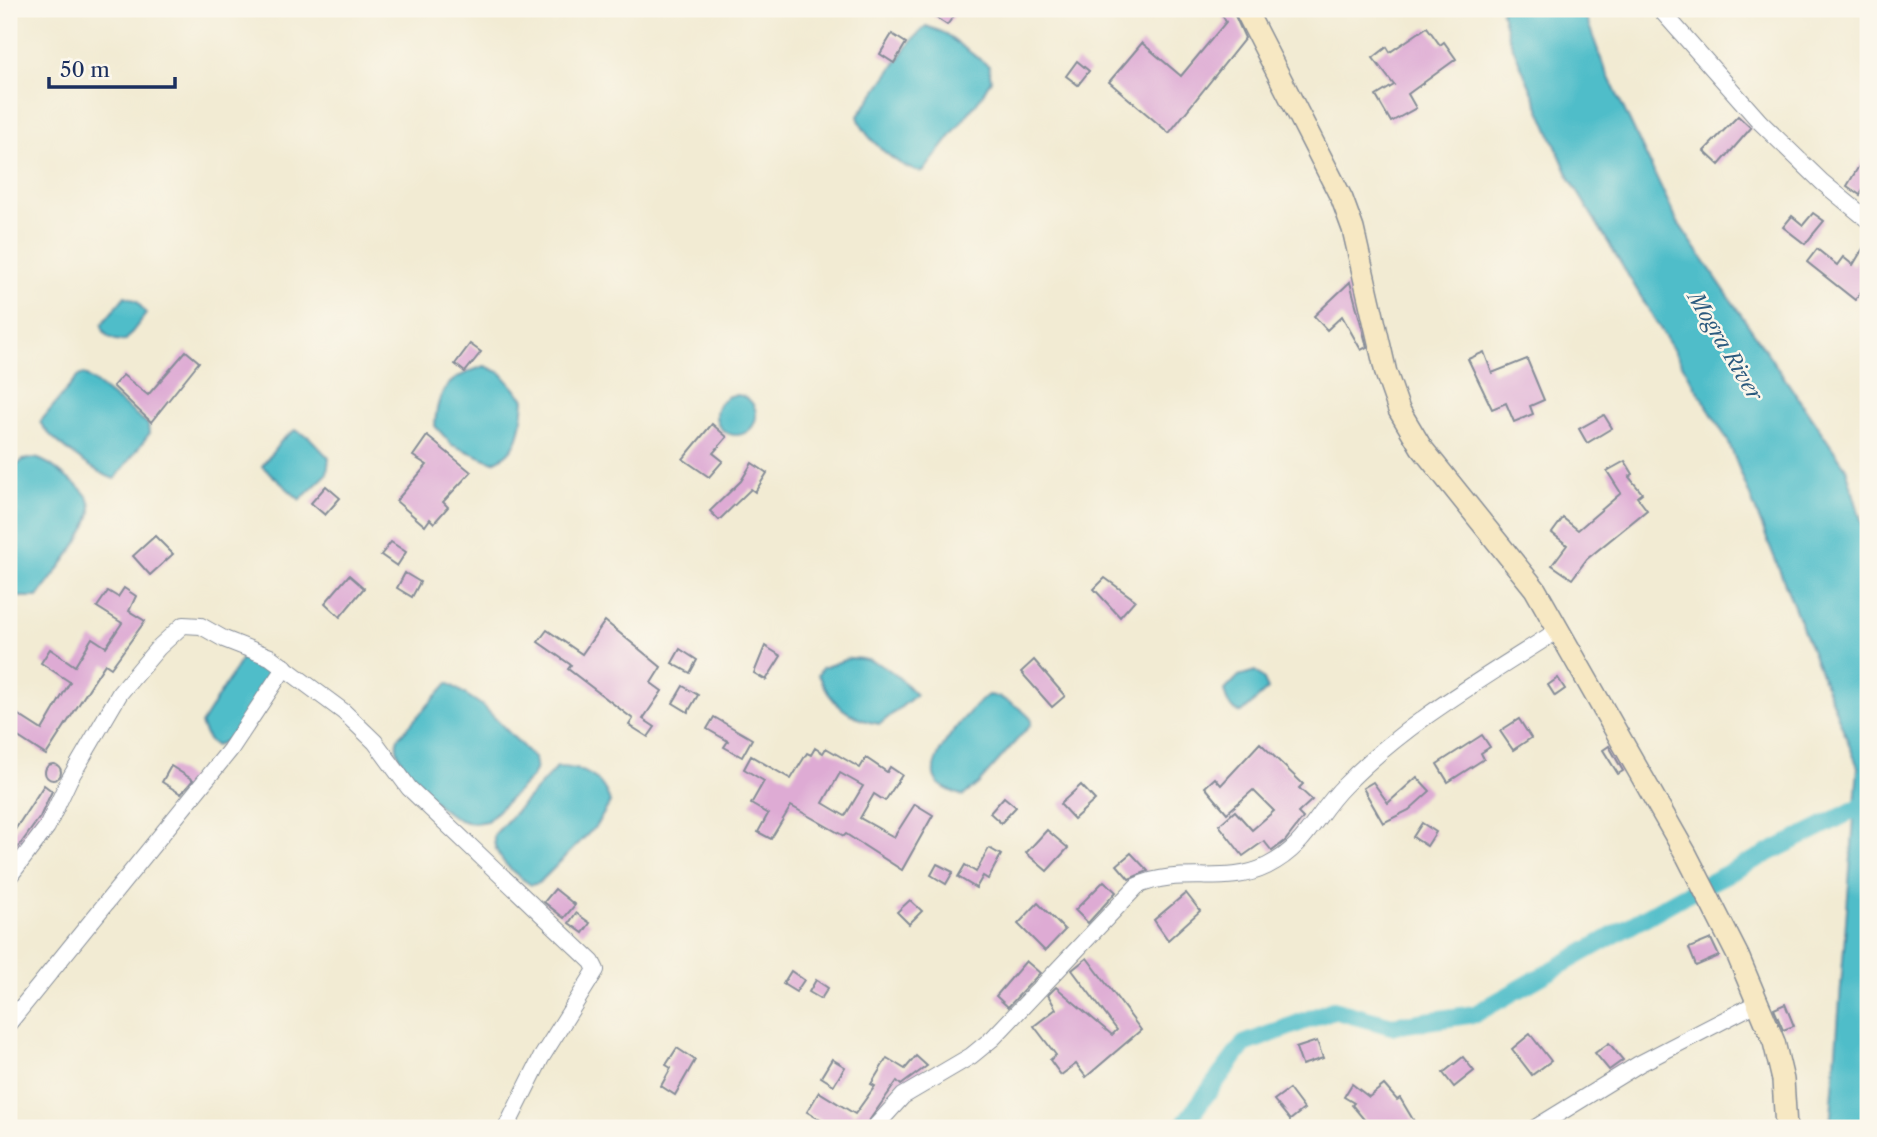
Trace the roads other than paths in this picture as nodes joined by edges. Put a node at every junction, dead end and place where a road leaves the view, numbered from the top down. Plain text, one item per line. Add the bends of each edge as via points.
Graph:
1 (1245, 9) edge
2 (1660, 9) edge
3 (1868, 220) edge
4 (1560, 629) junction
5 (285, 667) junction
6 (9, 877) edge
7 (1759, 1002) junction
8 (9, 1023) edge
9 (506, 1128) edge
10 (874, 1128) edge
11 (1535, 1128) edge
12 (1786, 1128) edge

1 - 4 street via 1342,199 1399,410 1421,447 1486,524
2 - 3 street via 1760,122
4 - 7 street via 1717,912
4 - 10 street via 1424,717 1343,786 1297,847 1277,860 1247,873 1220,878 1181,874 1137,887 993,1038 903,1096
5 - 6 street via 201,626 183,625 120,693 47,827
5 - 8 street via 230,750
5 - 9 street via 358,725 409,788 586,955 596,970 541,1058
7 - 11 street via 1639,1064
7 - 12 street via 1783,1080

